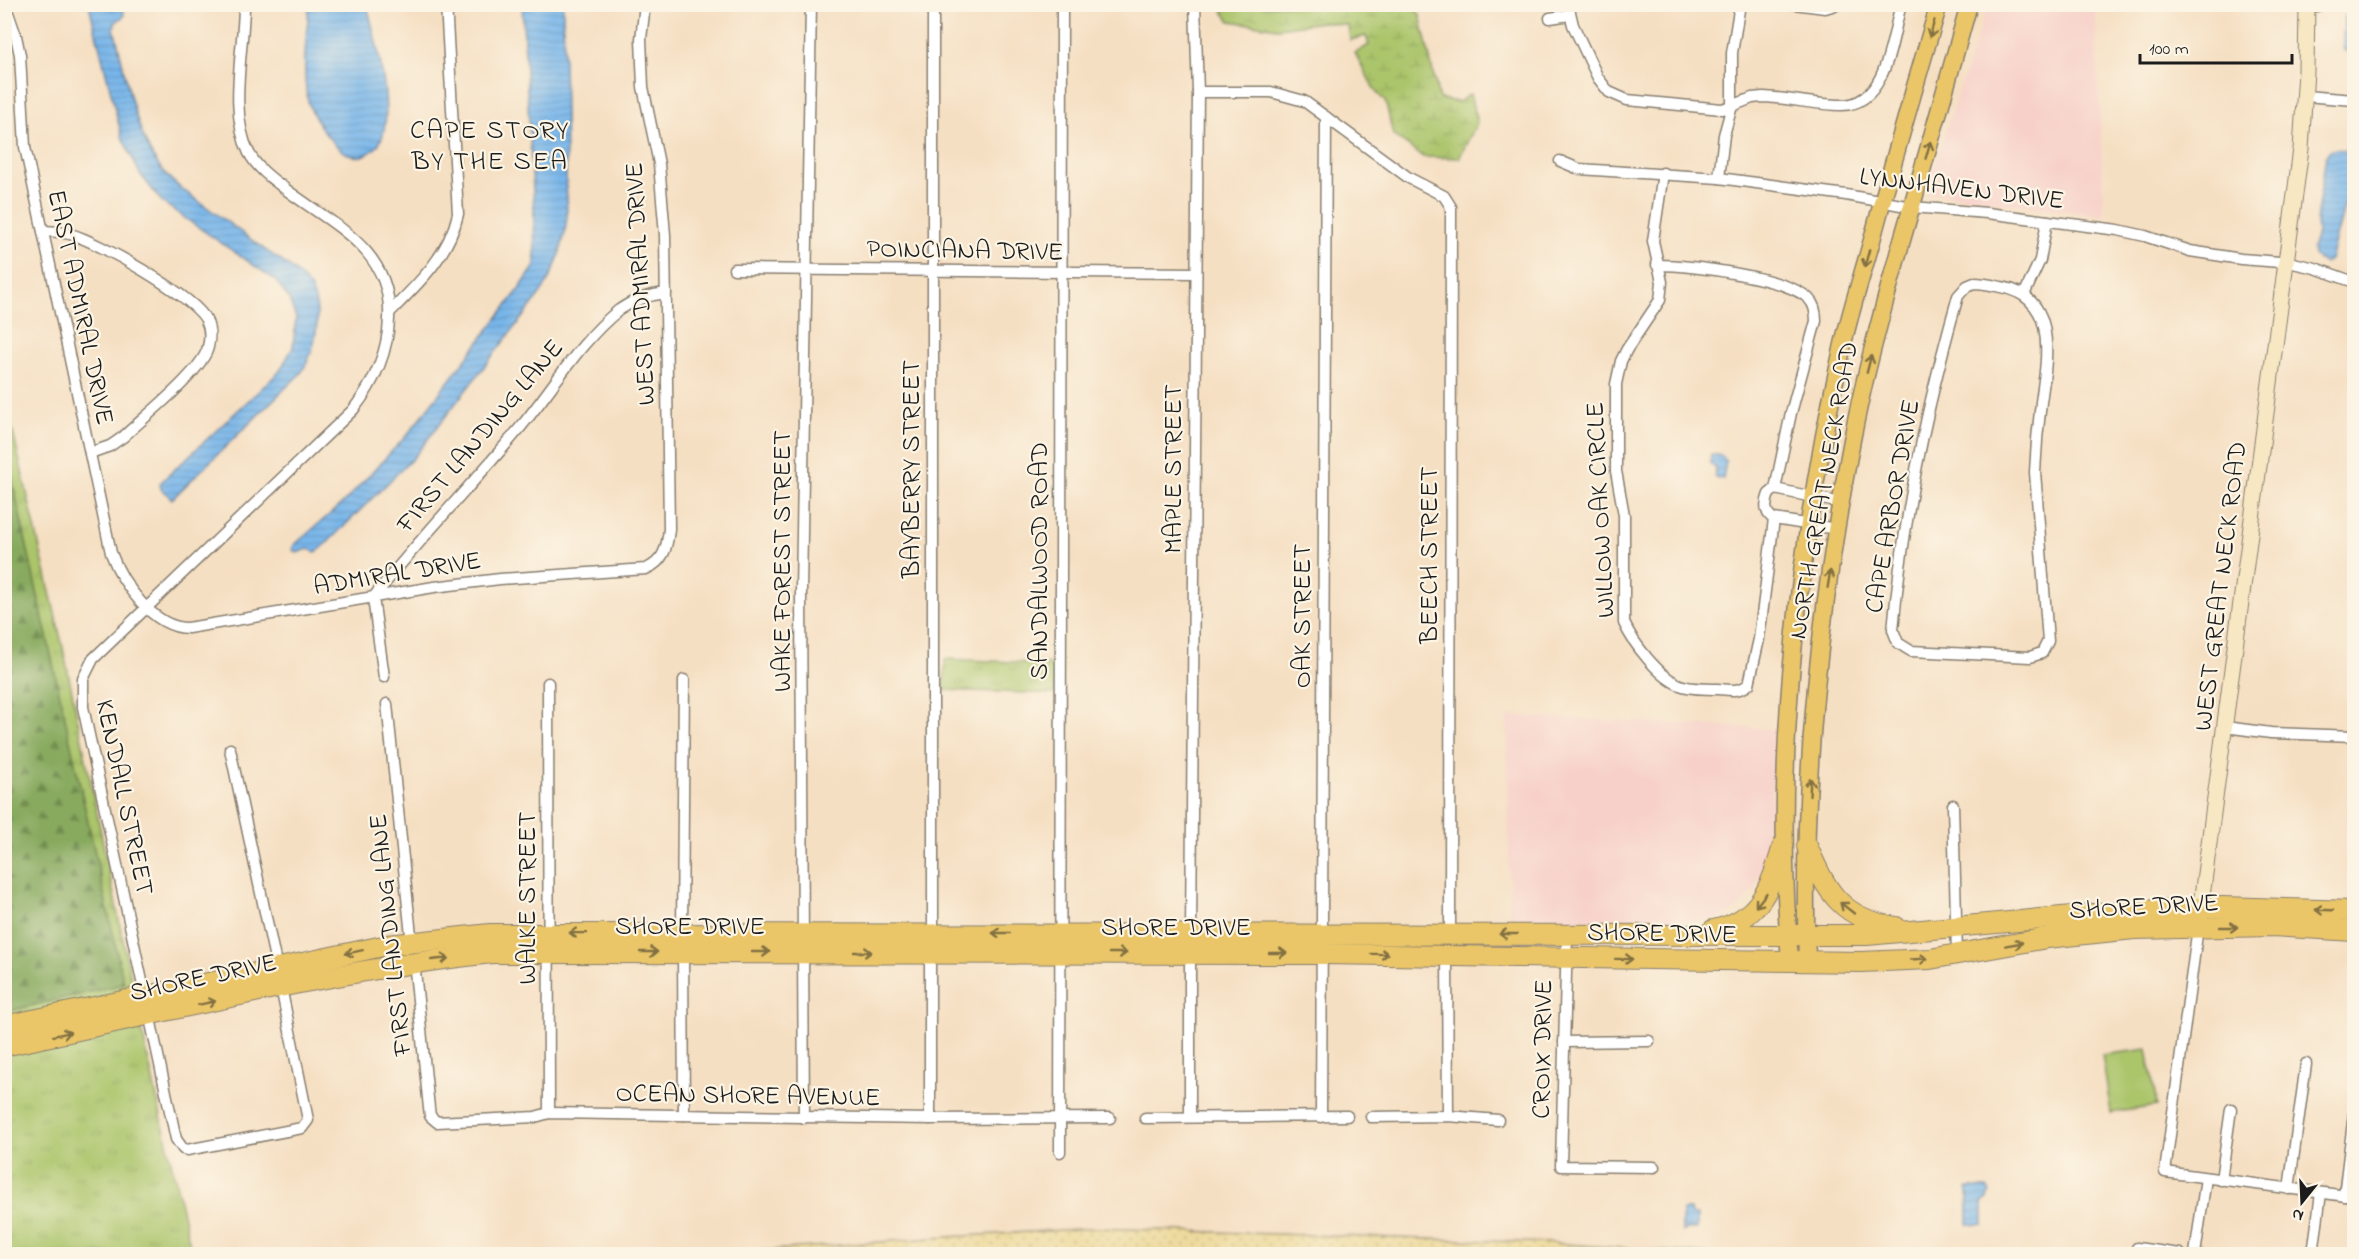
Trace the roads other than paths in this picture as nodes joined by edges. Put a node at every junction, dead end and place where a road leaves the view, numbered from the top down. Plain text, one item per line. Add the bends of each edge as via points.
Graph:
1 (5, 4) edge
2 (244, 4) edge
3 (446, 4) edge
4 (645, 4) edge
5 (811, 4) edge
6 (933, 4) edge
7 (1062, 4) edge
8 (1195, 4) edge
9 (1740, 4) edge
10 (1794, 4) edge
11 (1839, 4) edge
12 (1901, 4) edge
13 (1939, 4) edge
14 (1969, 4) edge
15 (2322, 4) edge
16 (2307, 7) edge
17 (1569, 10) edge
18 (1550, 18) dead end
19 (1198, 92) junction
20 (2305, 96) junction
21 (2355, 100) edge
22 (1732, 106) junction
23 (1326, 117) junction
24 (1560, 161) dead end
25 (1663, 173) junction
26 (1719, 178) junction
27 (1882, 202) junction
28 (1912, 207) junction
29 (2047, 221) junction
30 (43, 231) junction
31 (2286, 262) junction
32 (1657, 265) junction
33 (734, 269) dead end
34 (808, 270) junction
35 (932, 271) junction
36 (1061, 272) junction
37 (1196, 273) junction
38 (2355, 282) edge
39 (666, 293) junction
40 (2024, 295) junction
41 (390, 312) junction
42 (90, 453) junction
43 (1775, 489) junction
44 (1812, 495) junction
45 (1841, 503) junction
46 (1774, 519) junction
47 (1807, 524) junction
48 (1837, 529) junction
49 (660, 561) joint
50 (373, 598) junction
51 (148, 607) junction
52 (384, 677) dead end
53 (684, 680) dead end
54 (548, 683) dead end
55 (387, 704) dead end
56 (2225, 727) junction
57 (2355, 736) edge
58 (230, 749) dead end
59 (1953, 805) dead end
60 (1783, 846) junction
61 (1807, 846) junction
62 (2355, 911) edge
63 (2199, 917) junction
64 (1955, 928) junction
65 (1922, 931) junction
66 (548, 932) junction
67 (2355, 932) edge
68 (1060, 933) junction
69 (1191, 933) junction
70 (1322, 934) junction
71 (1450, 934) junction
72 (1567, 934) junction
73 (1690, 935) junction
74 (1797, 935) junction
75 (412, 942) junction
76 (683, 942) junction
77 (805, 943) junction
78 (932, 943) junction
79 (548, 952) junction
80 (1060, 953) junction
81 (1190, 953) junction
82 (1322, 954) junction
83 (1447, 955) junction
84 (1957, 955) junction
85 (1566, 958) junction
86 (1798, 961) junction
87 (414, 962) junction
88 (279, 978) junction
89 (145, 996) junction
90 (150, 1015) junction
91 (4, 1026) edge
92 (1649, 1041) dead end
93 (1564, 1042) junction
94 (4, 1046) edge
95 (2306, 1064) dead end
96 (2231, 1108) dead end
97 (549, 1113) junction
98 (2355, 1113) edge
99 (684, 1115) junction
100 (1347, 1116) dead end
101 (1448, 1116) junction
102 (1190, 1117) junction
103 (1321, 1117) junction
104 (1371, 1117) dead end
105 (804, 1118) junction
106 (1059, 1118) junction
107 (1110, 1118) dead end
108 (1145, 1118) dead end
109 (930, 1119) junction
110 (1498, 1120) dead end
111 (437, 1122) joint
112 (2352, 1151) edge
113 (1060, 1152) dead end
114 (1654, 1167) dead end
115 (2206, 1178) junction
116 (2221, 1180) junction
117 (2289, 1189) junction
118 (2321, 1193) junction
119 (2349, 1196) edge
120 (2137, 1248) dead end
121 (2180, 1254) edge
122 (2195, 1254) edge
123 (2313, 1254) edge

1 - 30 street, EAST ADMIRAL DRIVE via 16,36 26,147
2 - 41 street, KENDALL STREET via 239,116 245,143 267,175 340,226 369,254 385,284
3 - 41 street via 458,214 439,259
4 - 39 street, WEST ADMIRAL DRIVE via 641,60 661,175
5 - 34 street, WAKE FOREST STREET
6 - 35 street, BAYBERRY STREET
7 - 36 street, SANDALWOOD ROAD
8 - 19 street, MAPLE STREET
9 - 22 street via 1732,53
10 - 11 street via 1825,8
12 - 22 street via 1882,77 1861,100 1843,105 1763,97
13 -> 27 main road, NORTH GREAT NECK ROAD
28 -> 14 main road, NORTH GREAT NECK ROAD
15 - 16 street
16 - 20 street, WEST GREAT NECK ROAD
17 - 18 street
17 - 22 street via 1598,78 1618,97 1707,108
19 - 23 street via 1280,93 1304,101
19 - 37 street, MAPLE STREET
20 - 21 street
20 - 31 street, WEST GREAT NECK ROAD
22 - 26 street
23 - 70 street, OAK STREET
23 - 71 street, BEECH STREET via 1409,178 1448,201 1451,207
24 - 25 street, LYNNHAVEN DRIVE via 1579,169
25 - 26 street, LYNNHAVEN DRIVE
25 - 32 street, WILLOW OAK CIRCLE via 1653,241
26 - 27 street, LYNNHAVEN DRIVE
27 - 28 street, LYNNHAVEN DRIVE
27 -> 44 main road, NORTH GREAT NECK ROAD via 1843,346
28 - 29 street, LYNNHAVEN DRIVE
45 -> 28 main road, NORTH GREAT NECK ROAD via 1862,392
29 - 31 street, LYNNHAVEN DRIVE via 2118,230 2210,255
29 - 40 street via 2040,260
30 - 42 street, EAST ADMIRAL DRIVE
30 - 42 street via 71,234 121,258 187,301 205,319 208,329 208,349 198,367 123,437
31 - 38 street, LYNNHAVEN DRIVE
31 - 56 street, WEST GREAT NECK ROAD
32 - 43 street, WILLOW OAK CIRCLE via 1747,276 1805,296 1814,306 1816,321
32 - 46 street, WILLOW OAK CIRCLE via 1662,282 1660,300 1628,349 1617,375 1616,471 1624,515 1624,623 1645,654 1672,681 1685,687 1739,690 1749,684 1759,639
33 - 34 street, POINCIANA DRIVE
34 - 35 street, POINCIANA DRIVE
34 - 77 street, WAKE FOREST STREET via 801,592
35 - 36 street, POINCIANA DRIVE
35 - 78 street, BAYBERRY STREET
36 - 37 street, POINCIANA DRIVE
36 - 68 street, SANDALWOOD ROAD
37 - 69 street, MAPLE STREET
39 - 49 street, WEST ADMIRAL DRIVE via 669,529
39 - 50 street, FIRST LANDING LANE via 630,303 596,332 519,429
40 - 40 street, CAPE ARBOR DRIVE via 1981,283 1967,286 1958,296 1912,489 1896,591 1894,638 1911,651 2030,657 2042,653 2048,640 2035,472 2046,370 2045,329 2037,308
41 - 51 street, KENDALL STREET via 380,365 353,410
42 - 51 street, EAST ADMIRAL DRIVE via 116,567
43 - 44 street
43 - 46 street, WILLOW OAK CIRCLE via 1769,494 1766,507
44 - 45 street
44 - 47 main road, NORTH GREAT NECK ROAD
45 - 48 main road, NORTH GREAT NECK ROAD
46 - 47 street
47 - 48 street
47 - 60 main road, NORTH GREAT NECK ROAD via 1790,684
61 -> 48 main road, NORTH GREAT NECK ROAD via 1816,674
49 - 50 street, ADMIRAL DRIVE via 646,569 500,579
50 - 51 street, ADMIRAL DRIVE via 188,628 169,625
50 - 52 street
51 - 89 street, KENDALL STREET via 93,660 82,689
53 - 76 street
54 - 66 street, WALKE STREET
55 - 75 street, FIRST LANDING LANE
56 - 57 street
56 - 63 street, WEST GREAT NECK ROAD
58 - 88 street
59 - 64 street
60 -> 73 highway via 1769,890 1750,912 1724,928
60 - 74 main road, NORTH GREAT NECK ROAD
65 -> 61 highway via 1888,926 1848,910 1827,888
61 - 74 main road, NORTH GREAT NECK ROAD
62 -> 63 highway, SHORE DRIVE via 2258,907
63 - 64 highway, SHORE DRIVE via 2116,912
63 -> 67 highway, SHORE DRIVE
84 -> 63 highway, SHORE DRIVE
63 - 115 street, WEST GREAT NECK ROAD via 2165,1172
64 - 65 highway, SHORE DRIVE
64 - 84 street
65 - 74 highway, SHORE DRIVE
66 - 75 highway, SHORE DRIVE
76 -> 66 highway, SHORE DRIVE
66 - 79 street, WALKE STREET
68 - 69 highway, SHORE DRIVE
68 -> 78 highway, SHORE DRIVE
68 - 80 street, SANDALWOOD ROAD
69 - 70 highway, SHORE DRIVE
70 - 71 highway, SHORE DRIVE
70 - 82 street, OAK STREET
72 -> 71 highway, SHORE DRIVE
72 - 73 highway, SHORE DRIVE
72 - 85 street, CROIX DRIVE
73 - 74 highway, SHORE DRIVE
74 - 86 main road, NORTH GREAT NECK ROAD
75 - 87 street, FIRST LANDING LANE
75 -> 88 highway, SHORE DRIVE
76 - 77 highway, SHORE DRIVE
79 -> 76 highway, SHORE DRIVE
76 - 99 street
77 - 78 highway, SHORE DRIVE
77 - 105 street, WAKE FOREST STREET
78 - 80 highway, SHORE DRIVE
78 - 109 street, BAYBERRY STREET
87 -> 79 highway, SHORE DRIVE via 492,953
79 - 97 street, WALKE STREET
80 -> 81 highway, SHORE DRIVE
80 - 106 street, SANDALWOOD ROAD
81 -> 82 highway, SHORE DRIVE
81 - 102 street
82 -> 83 highway, SHORE DRIVE
82 - 103 street, OAK STREET
83 - 85 highway, SHORE DRIVE
83 - 101 street
86 -> 84 highway, SHORE DRIVE via 1861,962
85 -> 86 highway, SHORE DRIVE
85 - 93 street, CROIX DRIVE
87 - 88 highway, SHORE DRIVE
87 - 111 street, FIRST LANDING LANE via 430,1116
88 - 89 highway, SHORE DRIVE
90 -> 88 highway, SHORE DRIVE
88 - 90 street, KENDALL STREET via 308,1120 302,1128 187,1150 179,1146
89 - 90 street, KENDALL STREET
89 - 91 highway, SHORE DRIVE
94 -> 90 highway, SHORE DRIVE
92 - 93 street
93 - 114 street, CROIX DRIVE via 1561,1166
95 - 117 street
96 - 116 street
97 - 99 street, OCEAN SHORE AVENUE
97 - 111 street, OCEAN SHORE AVENUE
98 - 112 street
99 - 105 street, OCEAN SHORE AVENUE
100 - 103 street
101 - 104 street
101 - 110 street
102 - 103 street
102 - 108 street
105 - 109 street, OCEAN SHORE AVENUE
106 - 107 street, OCEAN SHORE AVENUE
106 - 109 street, OCEAN SHORE AVENUE
106 - 113 street
112 - 119 street
115 - 116 street
115 - 122 street
116 - 117 street
117 - 118 street
118 - 119 street
118 - 123 street
120 - 121 street

